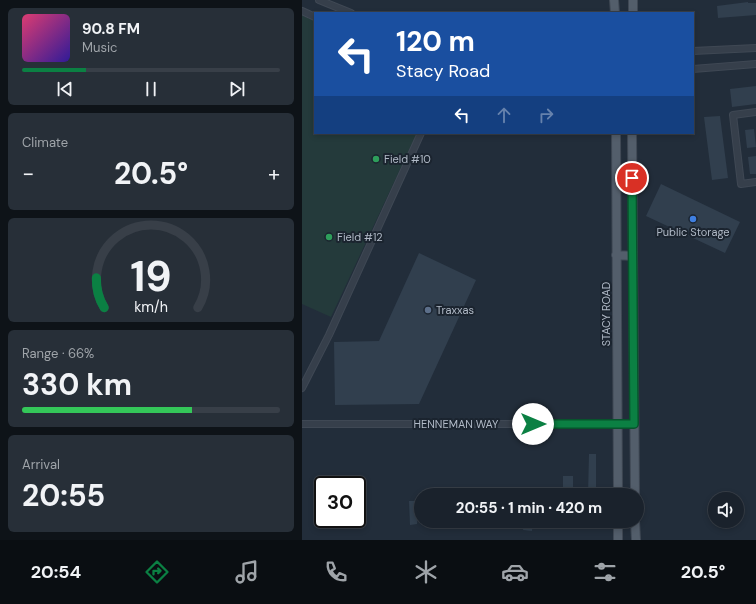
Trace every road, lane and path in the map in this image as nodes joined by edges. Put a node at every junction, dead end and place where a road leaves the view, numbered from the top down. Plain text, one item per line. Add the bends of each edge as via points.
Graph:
1 (320, 0) edge
2 (614, 0) edge
3 (633, 0) edge
4 (302, 11) edge
5 (349, 12) edge
6 (615, 12) edge
7 (633, 12) edge
8 (314, 17) edge
9 (756, 48) edge
10 (694, 51) edge
11 (756, 64) edge
12 (694, 69) edge
13 (756, 112) edge
14 (421, 134) edge
15 (616, 134) edge
16 (632, 134) edge
17 (756, 182) edge
18 (616, 255) junction
19 (633, 256) junction
20 (302, 388) edge
21 (302, 424) edge
22 (634, 424) junction
23 (617, 425) junction
24 (618, 488) edge
25 (635, 488) edge
26 (618, 528) edge
27 (635, 528) edge
28 (618, 540) edge
29 (636, 540) edge

1 - 5 street
2 - 6 main road
3 - 7 main road
4 - 8 street
9 - 10 street
11 - 12 street
13 - 17 street via 733,115 741,184
14 - 20 street via 329,335
15 - 18 main road, STACY ROAD
16 - 19 main road
18 - 19 main road
18 - 23 main road, STACY ROAD
19 - 22 main road
21 - 23 street, HENNEMAN WAY
22 - 23 street, HENNEMAN WAY
22 - 25 main road
23 - 24 main road, STACY ROAD
26 - 28 main road
27 - 29 main road

